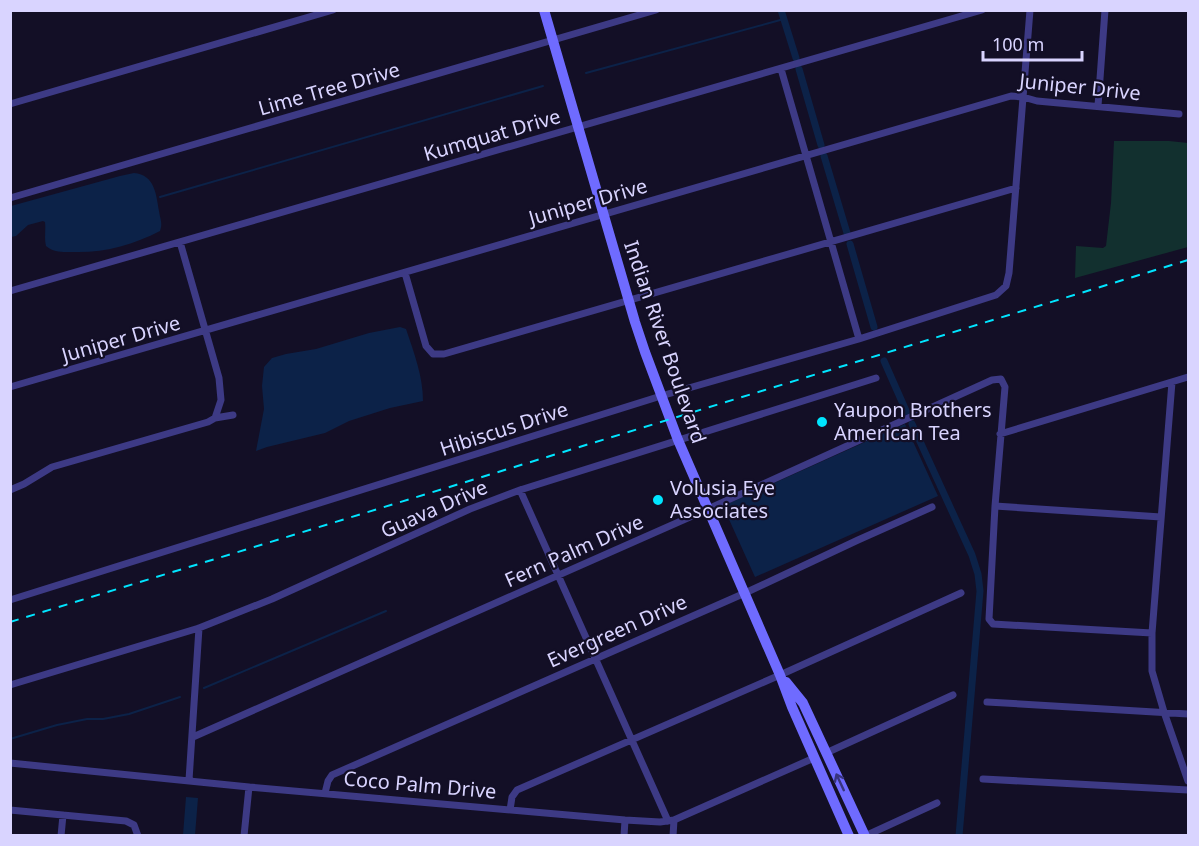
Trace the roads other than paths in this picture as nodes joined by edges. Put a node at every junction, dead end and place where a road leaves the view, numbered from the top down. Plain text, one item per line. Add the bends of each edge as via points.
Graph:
1 (333, 10) edge
2 (544, 10) edge
3 (656, 10) edge
4 (982, 10) edge
5 (1030, 10) edge
6 (1105, 10) edge
7 (552, 41) junction
8 (781, 69) junction
9 (1023, 97) junction
10 (10, 104) edge
11 (1098, 106) junction
12 (1179, 114) dead end
13 (578, 128) junction
14 (805, 155) junction
15 (1016, 188) junction
16 (10, 198) edge
17 (603, 215) junction
18 (831, 242) junction
19 (180, 243) junction
20 (405, 273) junction
21 (10, 291) edge
22 (628, 301) junction
23 (205, 332) junction
24 (859, 339) junction
25 (1188, 377) edge
26 (876, 378) dead end
27 (1172, 382) junction
28 (10, 387) edge
29 (661, 396) junction
30 (233, 415) dead end
31 (215, 418) junction
32 (1000, 434) junction
33 (678, 440) junction
34 (10, 490) edge
35 (520, 490) junction
36 (995, 506) junction
37 (932, 507) dead end
38 (708, 509) junction
39 (1161, 517) junction
40 (558, 576) junction
41 (745, 593) junction
42 (961, 593) dead end
43 (10, 600) edge
44 (199, 628) junction
45 (1152, 633) junction
46 (594, 658) junction
47 (780, 675) junction
48 (10, 685) edge
49 (952, 695) dead end
50 (987, 702) dead end
51 (1164, 712) junction
52 (1188, 714) edge
53 (193, 737) junction
54 (631, 741) junction
55 (826, 753) junction
56 (814, 758) junction
57 (10, 763) edge
58 (983, 779) dead end
59 (189, 780) junction
60 (1188, 782) edge
61 (249, 787) junction
62 (1188, 790) edge
63 (325, 793) junction
64 (937, 803) dead end
65 (10, 810) edge
66 (510, 810) junction
67 (63, 815) junction
68 (625, 820) junction
69 (671, 821) junction
70 (61, 836) edge
71 (138, 836) edge
72 (244, 836) edge
73 (624, 836) edge
74 (673, 836) edge
75 (849, 836) edge
76 (865, 836) edge

1 - 10 street
2 - 7 main road, Indian River Boulevard
3 - 7 street, Lime Tree Drive
4 - 8 street, Kumquat Drive
5 - 9 street
6 - 11 street
7 - 13 main road, Indian River Boulevard
7 - 16 street, Lime Tree Drive
8 - 13 street, Kumquat Drive
8 - 14 street
9 - 11 street, Juniper Drive
9 - 14 street, Juniper Drive via 1011,96
9 - 15 street
11 - 12 street, Juniper Drive
13 - 17 main road, Indian River Boulevard
13 - 19 street, Kumquat Drive
14 - 17 street, Juniper Drive
14 - 18 street
15 - 18 street
15 - 24 street, Hibiscus Drive via 1009,273 1006,286 996,296
17 - 20 street, Juniper Drive
17 - 22 main road, Indian River Boulevard
18 - 22 street
18 - 24 street
19 - 21 street, Kumquat Drive
19 - 23 street
20 - 22 street via 426,346 433,354
20 - 23 street, Juniper Drive
22 - 29 main road, Indian River Boulevard
23 - 28 street, Juniper Drive
23 - 31 street via 219,378 221,400
24 - 29 street, Hibiscus Drive
25 - 27 street
26 - 33 street, Guava Drive
27 - 32 street
27 - 39 street
29 - 33 main road, Indian River Boulevard
29 - 43 street, Hibiscus Drive
30 - 31 street
31 - 34 street via 52,467
32 - 36 street
32 - 38 street, Fern Palm Drive via 1005,387 1001,380 992,380
33 - 35 street, Guava Drive
33 - 38 main road, Indian River Boulevard
35 - 40 street
35 - 44 street, Guava Drive
36 - 39 street
36 - 45 street via 989,619 993,624
37 - 41 street, Evergreen Drive
38 - 40 street, Fern Palm Drive
38 - 41 main road, Indian River Boulevard
39 - 45 street
40 - 46 street
40 - 53 street, Fern Palm Drive
41 - 46 street, Evergreen Drive
41 - 47 main road, Indian River Boulevard
42 - 47 street
44 - 48 street, Guava Drive
44 - 53 street
45 - 51 street via 1152,671
46 - 54 street
46 - 63 street, Evergreen Drive via 332,775
47 - 54 street
47 - 55 main road via 802,704
47 - 56 main road
49 - 55 street
50 - 51 street
51 - 52 street
51 - 60 street
53 - 59 street
54 - 66 street via 517,790
54 - 69 street
76 -> 55 main road
56 - 69 street, Coco Palm Drive
56 - 75 main road
57 - 59 street, Coco Palm Drive
58 - 62 street
59 - 61 street, Coco Palm Drive
61 - 63 street, Coco Palm Drive
61 - 72 street
63 - 66 street, Coco Palm Drive
64 - 76 street
65 - 67 street
66 - 68 street, Coco Palm Drive
67 - 70 street
67 - 71 street via 126,820 134,825
68 - 69 street, Coco Palm Drive
68 - 73 street
69 - 74 street

